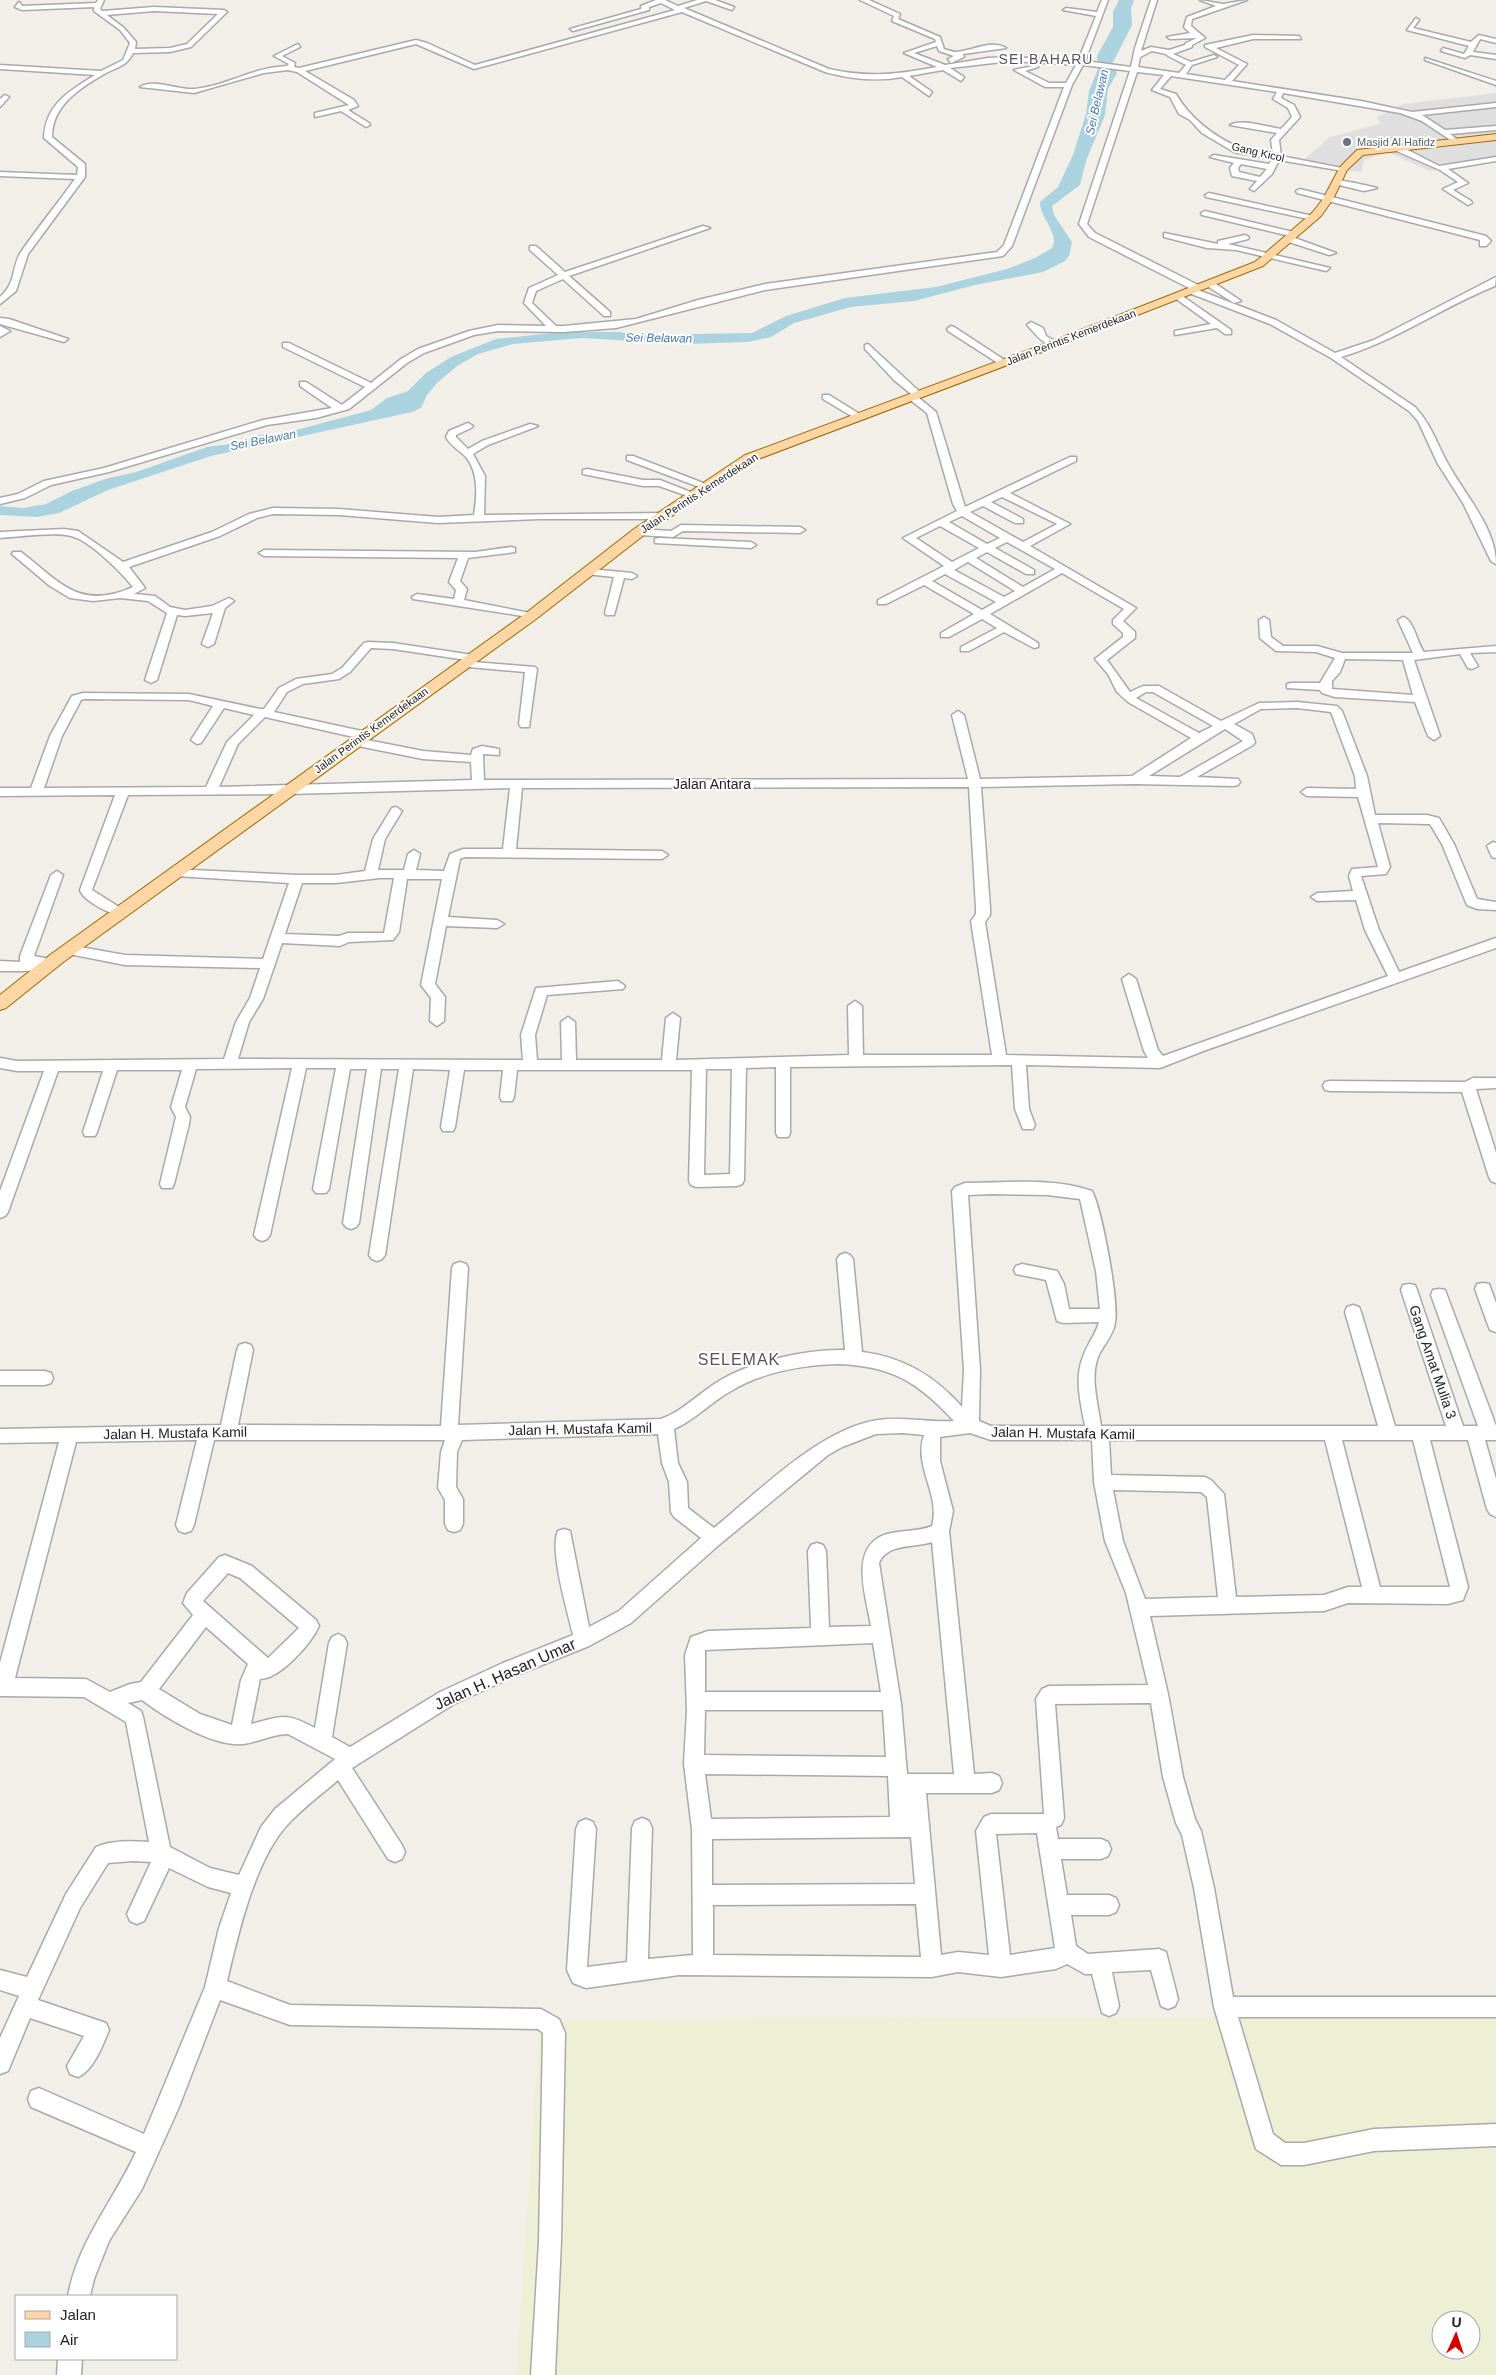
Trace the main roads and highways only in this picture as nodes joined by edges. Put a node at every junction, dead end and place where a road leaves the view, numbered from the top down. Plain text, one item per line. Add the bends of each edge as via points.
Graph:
1 (1495, 134) edge
2 (0, 1004) edge

1 - 2 main road, Jalan Perintis Kemerdekaan via 1360,152 1343,169 1329,198 1313,218 1259,264 756,456 692,495 635,536 531,616 47,965

